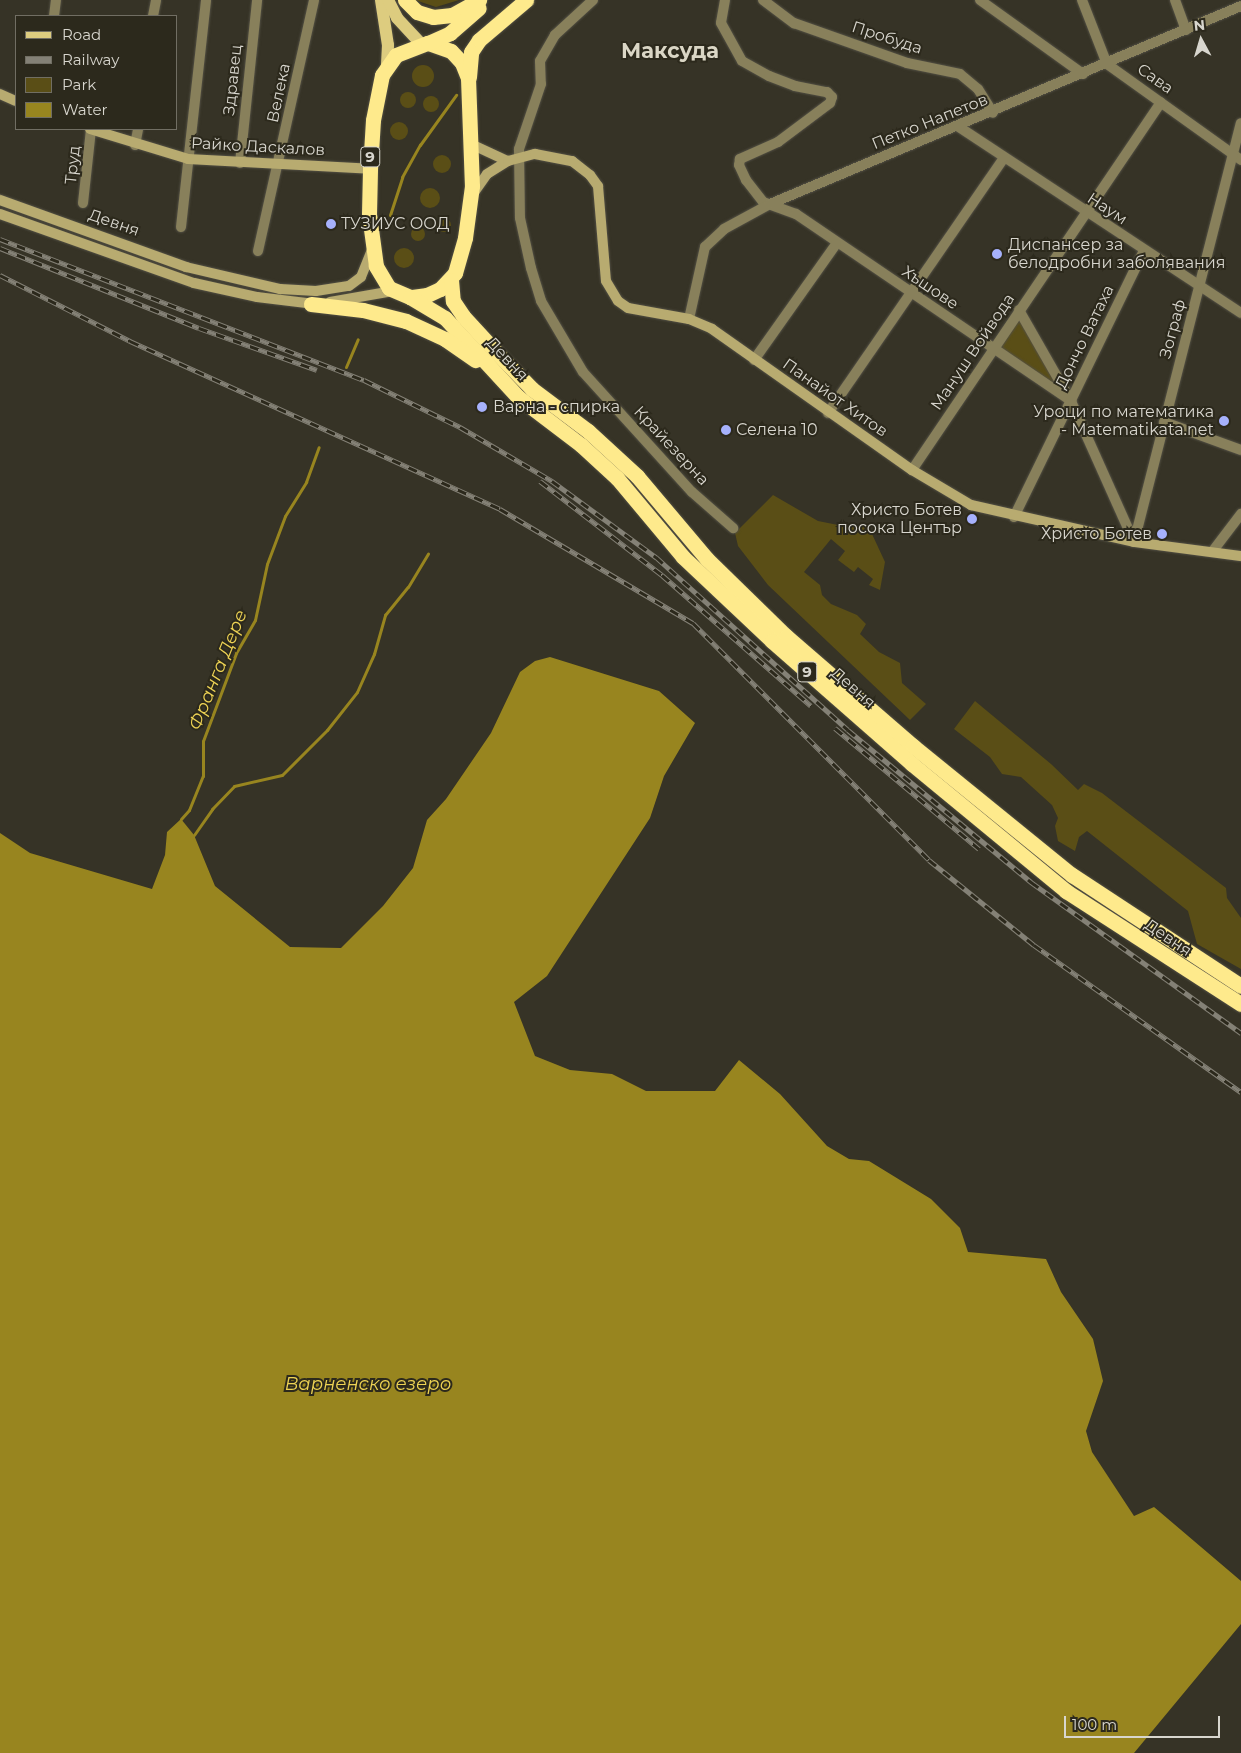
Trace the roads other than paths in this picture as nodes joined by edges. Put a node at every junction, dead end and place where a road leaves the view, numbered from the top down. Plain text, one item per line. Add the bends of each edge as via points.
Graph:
1 (56, 0) edge
2 (156, 0) edge
3 (206, 0) edge
4 (257, 0) edge
5 (314, 0) edge
6 (381, 0) edge
7 (388, 0) edge
8 (405, 0) edge
9 (479, 0) edge
10 (488, 0) edge
11 (526, 0) edge
12 (593, 0) edge
13 (725, 0) edge
14 (763, 0) edge
15 (980, 0) edge
16 (1082, 0) edge
17 (1175, 0) edge
18 (1241, 6) edge
19 (54, 15) edge
20 (153, 15) edge
21 (1186, 30) junction
22 (425, 43) junction
23 (1107, 64) junction
24 (387, 67) junction
25 (1083, 74) junction
26 (468, 78) junction
27 (0, 94) edge
28 (15, 101) edge
29 (1161, 102) junction
30 (993, 113) junction
31 (1241, 123) edge
32 (959, 127) junction
33 (91, 130) edge
34 (94, 130) edge
35 (138, 130) edge
36 (136, 145) junction
37 (473, 145) junction
38 (520, 157) junction
39 (1238, 157) edge
40 (1004, 158) junction
41 (188, 159) junction
42 (508, 161) junction
43 (240, 163) junction
44 (279, 164) junction
45 (370, 169) junction
46 (470, 198) junction
47 (0, 200) edge
48 (83, 203) dead end
49 (770, 204) junction
50 (0, 214) edge
51 (1088, 214) junction
52 (181, 227) dead end
53 (836, 244) junction
54 (373, 249) junction
55 (258, 251) dead end
56 (1144, 251) junction
57 (451, 280) junction
58 (1200, 287) junction
59 (393, 291) junction
60 (910, 293) junction
61 (410, 297) junction
62 (311, 304) junction
63 (1019, 310) junction
64 (1241, 313) edge
65 (689, 319) junction
66 (992, 350) junction
67 (754, 360) junction
68 (504, 383) junction
69 (1071, 401) junction
70 (828, 413) junction
71 (1164, 422) junction
72 (1241, 450) edge
73 (912, 470) junction
74 (1241, 514) edge
75 (1014, 517) junction
76 (732, 528) dead end
77 (1134, 542) junction
78 (1212, 552) junction
79 (1241, 556) edge
80 (1241, 986) edge
81 (1241, 1004) edge

1 - 19 street
2 - 20 street
3 - 41 street
4 - 43 street, Здравец
5 - 44 street, Велека
6 - 24 main road, 9 via 388,45
7 - 22 main road, 9 via 397,18
8 - 9 highway via 417,12 432,17 452,15
10 - 22 highway via 450,33
11 - 26 highway via 479,40 471,52
12 - 38 street via 555,35 540,61 542,84 519,149
13 - 49 street via 721,23 742,61 794,86 827,92 832,97 830,102 778,142 740,159 739,165 746,180 763,202
14 - 30 street, Прoбудa via 794,23 907,63 960,74 978,89
15 - 25 street
16 - 23 street
17 - 21 street
18 - 21 street, Петко Напетов
21 - 23 street, Петко Напетов
22 - 24 highway, 9 via 404,50
22 - 26 highway, 9 via 451,51 462,63
23 - 25 street, Петко Напетов
23 - 29 street, Сава
24 - 45 highway, 9 via 376,101
25 - 30 street, Петко Напетов
26 - 37 highway, 9
27 - 28 street
29 - 39 street, Сава
29 - 51 street, Mануш Войвода
30 - 32 street, Петко Напетов
31 - 39 street, Зограф
32 - 40 street, Наум
32 - 49 street, Петко Напетов
33 - 48 street, Труд
34 - 36 street, Райко Даскалов
35 - 36 street
36 - 41 street, Райко Даскалов
37 - 42 street
37 - 46 highway, 9
38 - 42 street
38 - 65 street, Панайот Хитов via 535,154 563,157 590,175 601,199 606,281 618,301 637,312
38 - 76 street, Кpaйeзepнa via 520,218 541,301 583,372 692,492
39 - 58 street, Зограф
40 - 51 street, Наум
40 - 60 street
41 - 43 street, Райко Даскалов
41 - 52 street
42 - 46 street via 487,174
43 - 44 street, Райко Даскалов
44 - 45 street, Райко Даскалов
44 - 55 street, Велека
45 - 54 highway, 9
46 - 57 highway, 9 via 463,248
47 - 54 street, Девня via 186,267 280,289 316,291 349,286 361,277
49 - 53 street, Хъшове via 796,214
49 - 65 street, Петко Напетов via 724,229 705,247
50 - 62 street, Девня via 194,283 257,297
51 - 56 street, Наум
51 - 63 street, Mануш Войвода
53 - 60 street, Хъшове
53 - 67 street
54 - 59 highway, 9 via 379,273
56 - 58 street, Наум
56 - 69 street, Дончо Ватаха
57 - 61 highway via 427,295
57 - 80 highway, Девня / 9 via 453,301 462,316 532,389 588,431 637,476 707,559 786,636 913,746 1072,875
58 - 64 street, Наум
58 - 71 street, Зограф
59 - 61 highway, 9
59 - 62 street, Девня
60 - 66 street, Хъшове
60 - 70 street
61 - 68 highway, Девня / 9 via 444,318
62 - 68 highway via 363,310 419,326 456,346
63 - 66 street, Mануш Войвода
63 - 69 street
65 - 67 street, Панайот Хитов via 712,329
66 - 69 street, Хъшове
66 - 73 street, Mануш Войвода
67 - 70 street, Панайот Хитов
68 - 81 highway, Девня / 9 via 617,478 683,557 772,641 912,764 1066,891
69 - 75 street, Дончо Ватаха
69 - 77 street
70 - 73 street, Панайот Хитов
71 - 72 street
71 - 77 street, Зограф
73 - 75 street, Панайот Хитов via 971,505
74 - 78 street
75 - 77 street, Панайот Хитов
77 - 78 street, Панайот Хитов
78 - 79 street, Панайот Хитов

